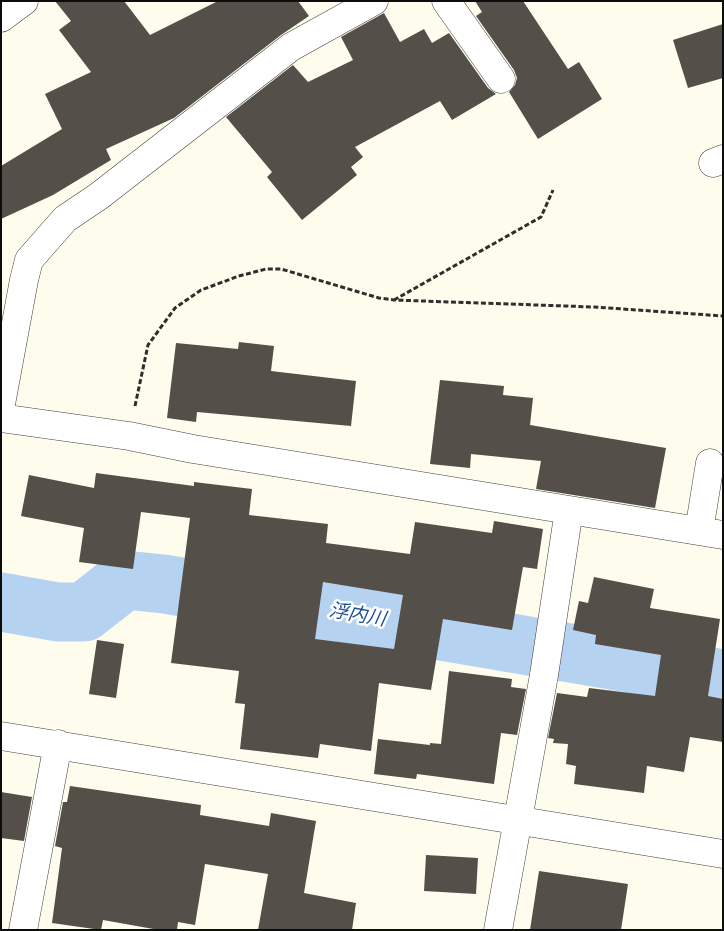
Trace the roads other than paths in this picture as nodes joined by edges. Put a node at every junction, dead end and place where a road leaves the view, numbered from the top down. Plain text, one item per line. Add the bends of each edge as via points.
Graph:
1 (24, 1) edge
2 (374, 1) edge
3 (446, 1) edge
4 (1, 18) edge
5 (501, 78) dead end
6 (1, 404) edge
7 (1, 418) edge
8 (710, 462) dead end
9 (570, 510) junction
10 (711, 533) edge
11 (1, 736) edge
12 (58, 744) junction
13 (518, 820) junction
14 (723, 854) edge
15 (27, 929) edge
16 (498, 930) edge

1 - 4 street
2 - 6 street via 291,47 65,219 46,238 29,260
3 - 5 street
7 - 9 street via 129,436
8 - 10 street
9 - 10 street
9 - 13 street
11 - 12 street
12 - 13 street
12 - 15 street
13 - 14 street
13 - 16 street

